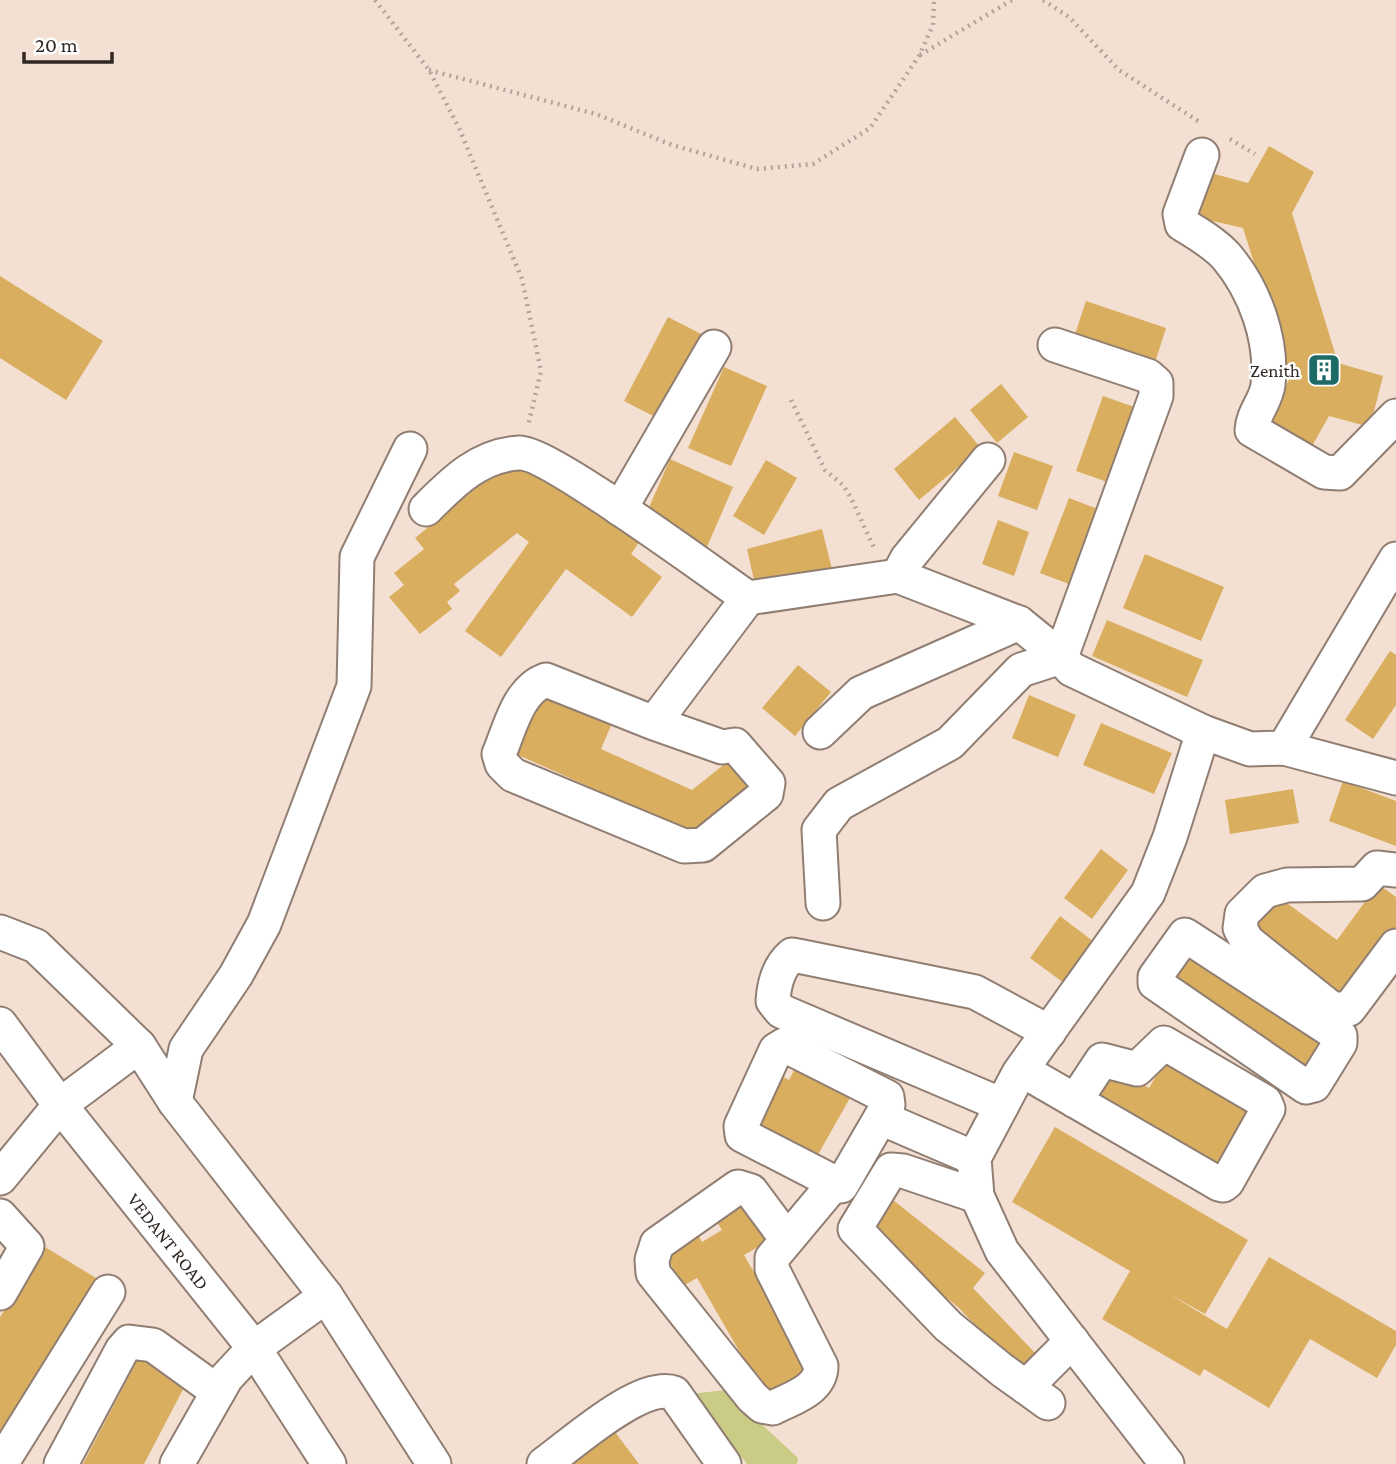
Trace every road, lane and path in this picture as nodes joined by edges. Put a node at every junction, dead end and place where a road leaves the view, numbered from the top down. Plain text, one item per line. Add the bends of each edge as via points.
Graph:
1 (375, 0) edge
2 (934, 0) edge
3 (1012, 0) edge
4 (1043, 0) edge
5 (919, 56) junction
6 (429, 70) junction
7 (1172, 106) dead end
8 (1202, 155) dead end
9 (1055, 345) dead end
10 (714, 346) dead end
11 (791, 400) dead end
12 (1396, 415) edge
13 (410, 449) dead end
14 (522, 452) junction
15 (988, 460) dead end
16 (426, 509) dead end
17 (620, 509) junction
18 (1396, 559) edge
19 (893, 577) junction
20 (748, 598) junction
21 (1019, 623) junction
22 (1061, 657) junction
23 (654, 723) junction
24 (820, 732) dead end
25 (1203, 732) junction
26 (1284, 748) junction
27 (1396, 778) edge
28 (1387, 869) edge
29 (1278, 870) dead end
30 (823, 903) dead end
31 (1124, 927) junction
32 (0, 932) edge
33 (1396, 946) edge
34 (1168, 958) junction
35 (0, 1024) edge
36 (1049, 1032) junction
37 (139, 1046) junction
38 (1022, 1070) junction
39 (1075, 1101) junction
40 (175, 1102) junction
41 (60, 1105) junction
42 (1002, 1105) junction
43 (881, 1118) junction
44 (974, 1158) junction
45 (0, 1178) edge
46 (833, 1185) junction
47 (977, 1196) junction
48 (0, 1216) edge
49 (786, 1238) junction
50 (108, 1292) dead end
51 (0, 1293) edge
52 (326, 1296) junction
53 (1072, 1342) junction
54 (254, 1348) junction
55 (218, 1392) junction
56 (1, 1464) edge
57 (61, 1464) edge
58 (177, 1464) edge
59 (328, 1464) edge
60 (434, 1464) edge
61 (544, 1464) edge
62 (724, 1464) edge
63 (1167, 1464) edge

1 - 6 path
2 - 5 path via 933,25
3 - 5 path
4 - 7 path via 1069,17 1119,71
5 - 6 path via 870,128 813,164 757,169 672,145 596,114
6 - 14 path via 522,279 541,371
8 - 12 street via 1180,214 1182,224 1227,257 1263,318 1270,359 1268,390 1252,430 1324,472 1340,473
9 - 22 street via 1148,376 1156,383 1156,396
10 - 17 street
11 - 19 path via 825,470 843,485
13 - 40 street via 358,557 354,686 264,924 186,1049
14 - 16 street via 482,461
14 - 17 street
15 - 19 street
17 - 20 street
18 - 26 street
19 - 20 street
19 - 21 street
20 - 23 street
21 - 22 street
21 - 24 street via 860,693
22 - 25 street via 1071,668
22 - 30 street via 1021,670 950,743 839,804 819,830
23 - 23 street via 546,680 524,696 499,754 513,775 684,846 703,845 766,794 768,783 735,745 722,747
25 - 26 street via 1250,749
25 - 31 street via 1149,893
26 - 27 street
28 - 29 street via 1315,863
28 - 33 street via 1362,884 1287,885 1265,891 1242,914 1240,929 1247,941 1332,1009 1349,1009
31 - 34 street
31 - 36 street
32 - 37 street via 36,946
34 - 34 street via 1155,977 1158,985 1306,1087 1314,1085 1340,1036 1189,935 1183,936
35 - 41 street, VEDANT ROAD
36 - 38 street
36 - 42 street via 975,992 792,955 784,962 773,1002 781,1011
37 - 40 street
37 - 41 street
38 - 39 street
38 - 42 street
39 - 39 street via 1223,1185 1268,1109 1265,1102 1164,1042 1137,1069 1102,1060
40 - 52 street
41 - 45 street
41 - 54 street, VEDANT ROAD
42 - 44 street
43 - 44 street
43 - 46 street via 846,1181
43 - 46 street via 888,1105 881,1091 790,1047 778,1046 741,1126 742,1135
44 - 47 street
46 - 49 street
47 - 53 street via 1002,1251
47 - 53 street via 891,1170 855,1229 948,1326 1037,1395
48 - 51 street via 27,1246
49 - 49 street via 772,1258 772,1269 821,1366 821,1377 814,1386 773,1408 751,1397 653,1273 652,1260 657,1244 738,1186 751,1191
50 - 56 street
52 - 54 street
52 - 60 street
53 - 63 street
54 - 55 street
54 - 59 street, VEDANT ROAD
55 - 57 street via 153,1345 129,1342
55 - 58 street
61 - 62 street via 634,1399 663,1389 674,1393

